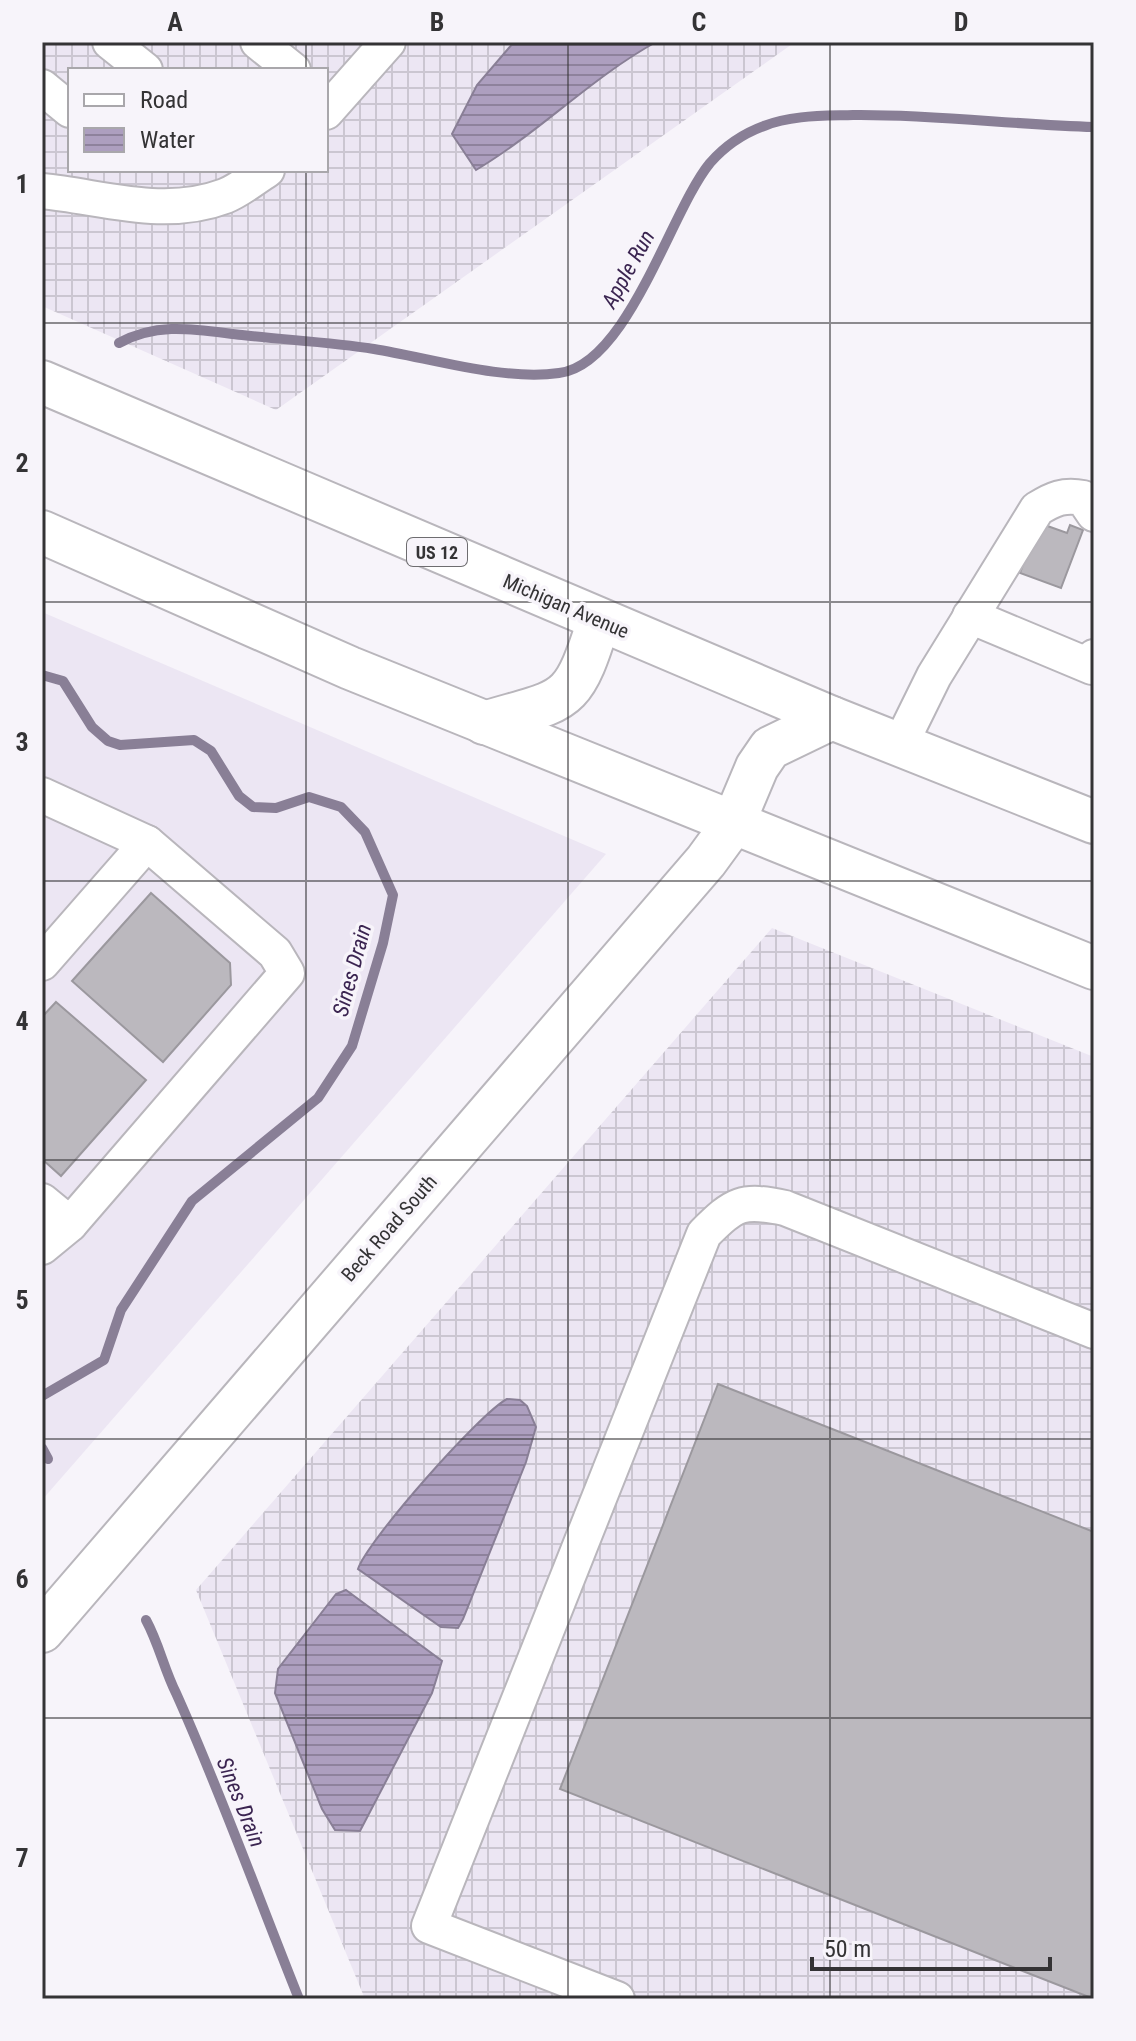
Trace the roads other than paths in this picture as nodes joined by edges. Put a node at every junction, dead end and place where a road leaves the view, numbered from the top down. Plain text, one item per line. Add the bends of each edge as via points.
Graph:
1 (110, 42) edge
2 (258, 42) edge
3 (388, 42) edge
4 (142, 68) edge
5 (290, 68) edge
6 (42, 87) edge
7 (329, 103) edge
8 (68, 108) edge
9 (264, 172) edge
10 (42, 191) edge
11 (42, 382) edge
12 (1094, 514) edge
13 (42, 532) edge
14 (970, 616) junction
15 (599, 620) junction
16 (1093, 662) edge
17 (832, 718) junction
18 (484, 723) junction
19 (900, 745) junction
20 (47, 806) edge
21 (1094, 822) edge
22 (733, 824) junction
23 (147, 843) junction
24 (42, 963) edge
25 (1094, 968) edge
26 (42, 1201) edge
27 (70, 1224) junction
28 (42, 1247) edge
29 (1094, 1331) edge
30 (42, 1631) edge
31 (617, 1999) edge

1 - 4 lane
2 - 5 lane
3 - 7 lane
6 - 8 lane
9 - 10 lane via 226,196 174,207
11 - 15 main road, Michigan Avenue / US 12
12 - 14 lane via 1083,498 1069,495 1037,509
13 - 18 main road
14 - 16 lane
14 - 19 lane
15 - 17 main road, Michigan Avenue / US 12
15 - 18 main road via 586,663 570,692
17 - 19 main road, Michigan Avenue / US 12
17 - 22 main road, Beck Road South via 770,748
18 - 22 main road
19 - 21 main road, Michigan Avenue / US 12
20 - 23 lane
22 - 25 main road
22 - 30 main road, Beck Road South via 688,883
23 - 24 lane
23 - 27 lane via 275,953 287,973
26 - 27 lane
27 - 28 lane
29 - 31 lane via 785,1208 749,1201 727,1211 704,1234 429,1926

